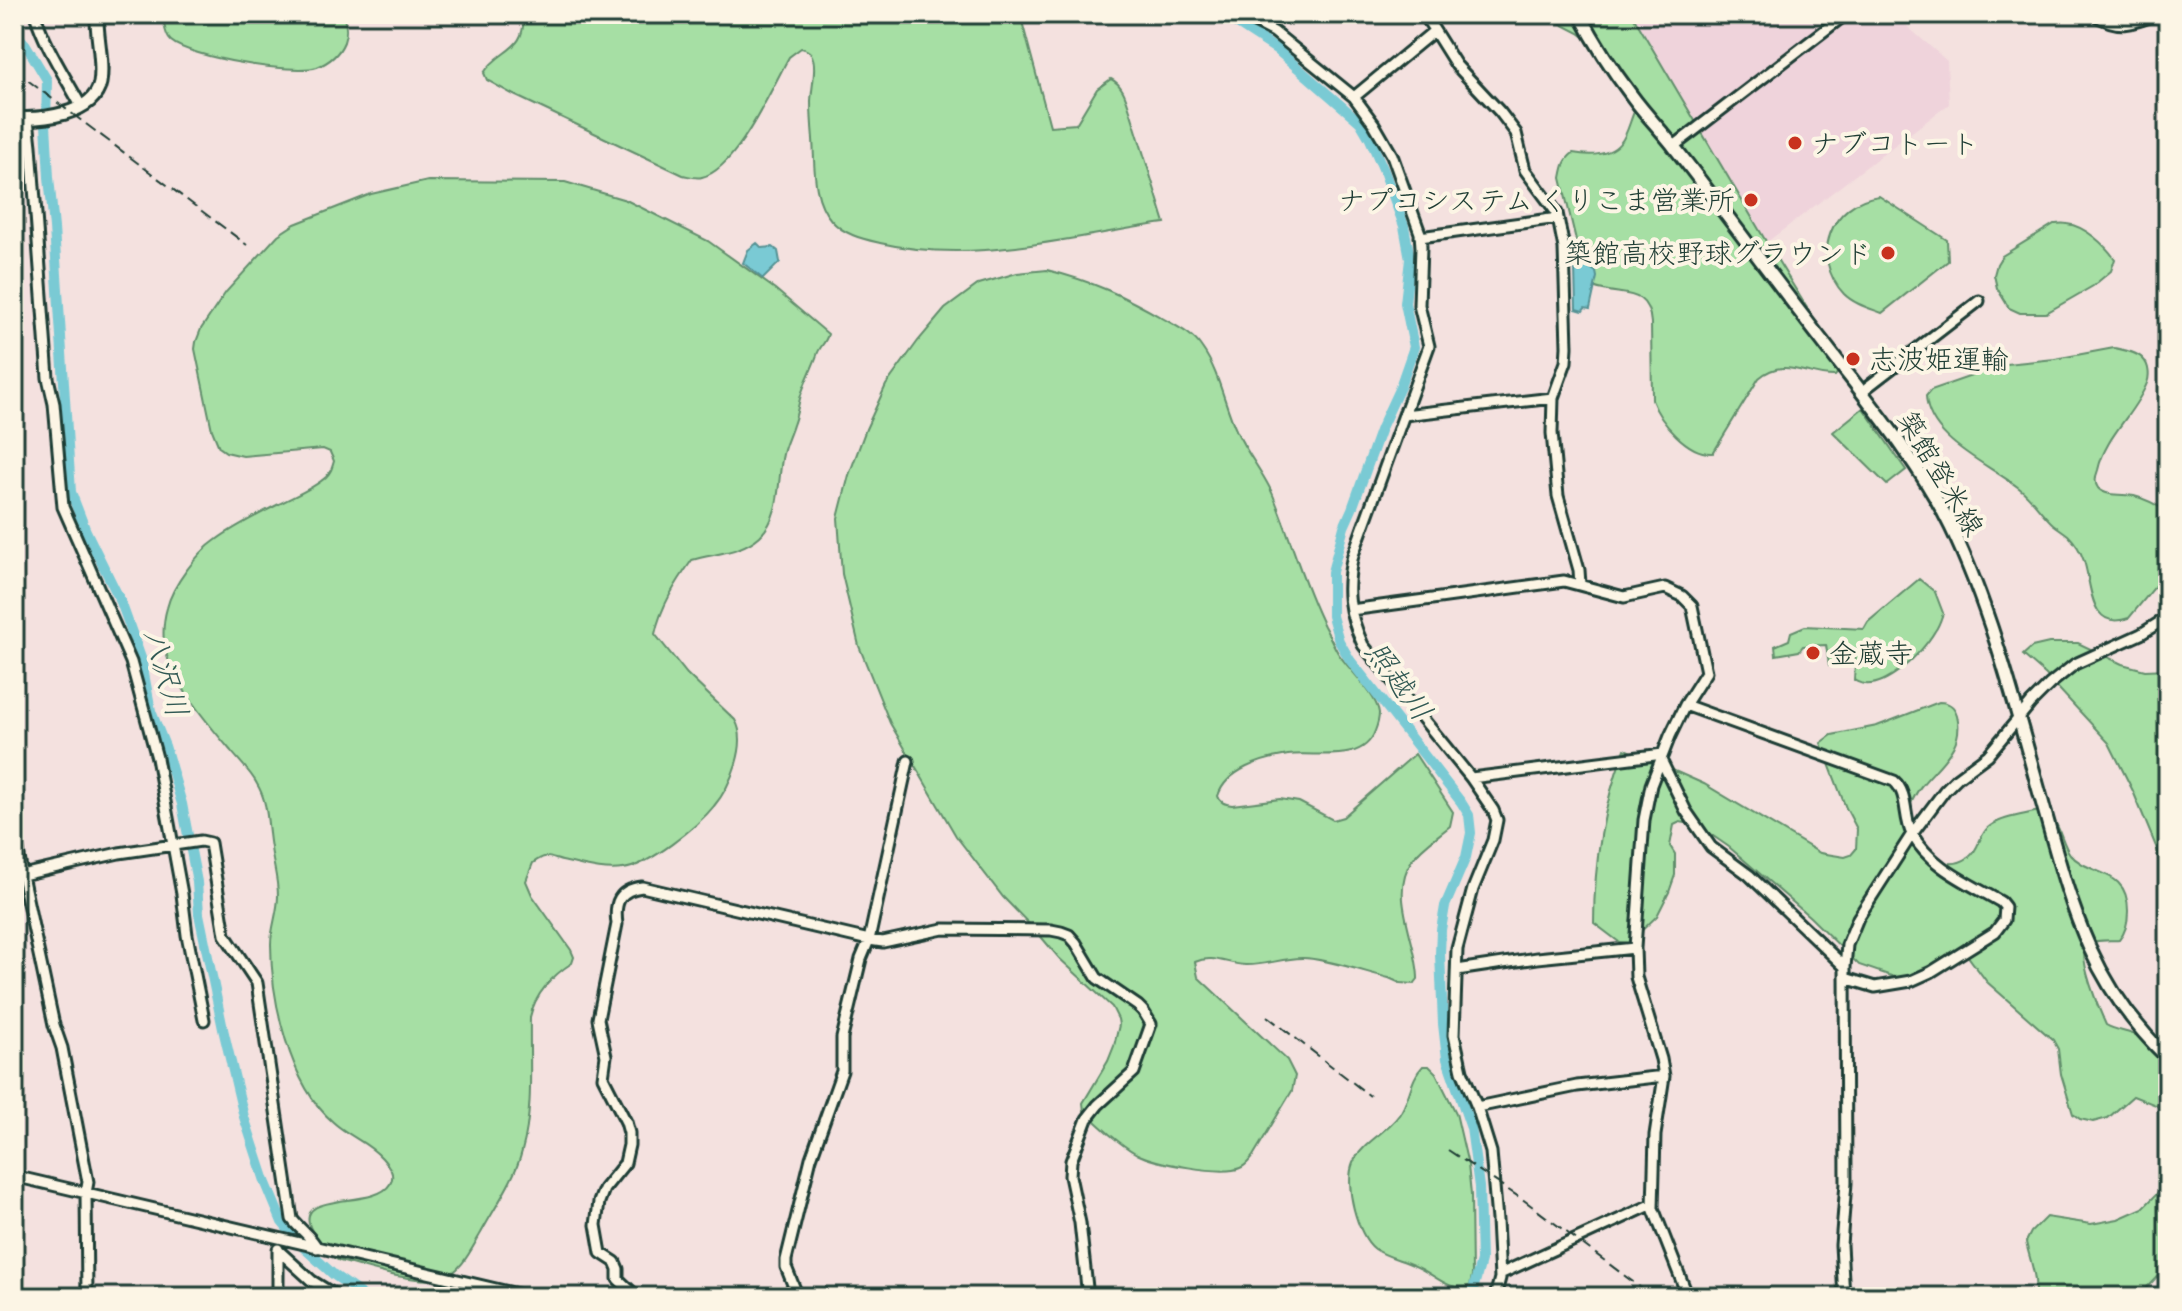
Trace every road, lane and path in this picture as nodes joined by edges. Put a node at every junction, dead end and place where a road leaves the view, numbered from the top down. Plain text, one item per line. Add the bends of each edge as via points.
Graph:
1 (35, 14) edge
2 (97, 14) edge
3 (1239, 14) edge
4 (1424, 14) edge
5 (1580, 14) edge
6 (1846, 14) edge
7 (2093, 14) edge
8 (2156, 14) edge
9 (1434, 31) junction
10 (1354, 97) junction
11 (81, 106) junction
12 (14, 118) edge
13 (39, 118) junction
14 (1674, 146) junction
15 (1558, 218) junction
16 (1420, 237) junction
17 (1979, 301) dead end
18 (1861, 392) junction
19 (1553, 398) junction
20 (1404, 415) junction
21 (1580, 584) junction
22 (1351, 610) junction
23 (2168, 617) edge
24 (1685, 705) junction
25 (2018, 718) junction
26 (1662, 757) junction
27 (908, 761) dead end
28 (1471, 778) junction
29 (14, 826) edge
30 (1912, 834) junction
31 (173, 845) junction
32 (22, 875) junction
33 (869, 940) junction
34 (1635, 948) junction
35 (1457, 970) junction
36 (1845, 972) junction
37 (204, 1020) dead end
38 (2168, 1058) edge
39 (1664, 1076) junction
40 (1477, 1107) junction
41 (14, 1176) edge
42 (86, 1193) junction
43 (1653, 1204) junction
44 (279, 1237) junction
45 (317, 1248) junction
46 (278, 1250) junction
47 (1500, 1274) junction
48 (87, 1297) edge
49 (278, 1297) edge
50 (338, 1297) edge
51 (530, 1297) edge
52 (637, 1297) edge
53 (798, 1297) edge
54 (1088, 1297) edge
55 (1495, 1297) edge
56 (1688, 1297) edge
57 (1844, 1297) edge

1 - 11 street
2 - 11 main road via 100,84
3 - 10 street via 1274,32
4 - 9 street
5 - 14 main road, 築館登米線 via 1633,98
6 - 14 street
7 - 8 street via 2131,25
9 - 10 street
9 - 15 street via 1456,65 1516,133 1525,170
10 - 16 street via 1392,155
11 - 13 main road
12 - 13 main road
13 - 31 street via 33,161 63,507 131,662
14 - 18 main road, 築館登米線
15 - 16 street
15 - 19 street via 1567,347
16 - 20 street via 1419,305 1429,346
17 - 18 street
18 - 25 main road, 築館登米線 via 1951,525
19 - 20 street
19 - 21 street via 1558,496
20 - 22 street via 1353,555 1347,593
21 - 22 street via 1564,581
21 - 24 street via 1624,597 1665,588 1689,602 1707,667
22 - 28 street via 1372,659
23 - 25 street via 2075,664
24 - 26 street
24 - 30 street via 1894,781 1902,790
25 - 30 street via 1988,755 1945,790
25 - 38 main road, 築館登米線 via 2088,947 2118,1001
26 - 28 street
26 - 34 street via 1646,804
26 - 36 street via 1686,811 1711,847 1749,875
27 - 33 street
28 - 35 street via 1493,810 1497,828 1468,907
29 - 32 street
30 - 36 street via 1858,918 1847,945
30 - 36 street via 1936,864 2001,902 2006,915 2002,925 1911,981 1875,987
31 - 32 street
31 - 37 street
31 - 45 street via 210,843 225,935 257,983 292,1219
32 - 42 street via 62,1048
33 - 52 street via 642,887 622,895 598,1019 606,1056 603,1077 626,1122 629,1145 625,1163 604,1189 596,1225 601,1253 615,1262 618,1279
33 - 53 street via 842,1038 842,1071 811,1158 786,1260
33 - 54 street via 883,942 943,929 1061,932 1076,943 1097,978 1149,1019 1137,1067 1087,1119 1071,1161
34 - 35 street
34 - 39 street via 1636,977
35 - 40 street via 1454,1035
36 - 57 street
39 - 40 street via 1577,1086
39 - 43 street
40 - 47 street via 1491,1152
41 - 42 street
42 - 44 street
42 - 48 street
43 - 47 street
43 - 56 street
44 - 45 street
44 - 46 street
45 - 51 street
46 - 49 street
46 - 50 street
47 - 55 street

